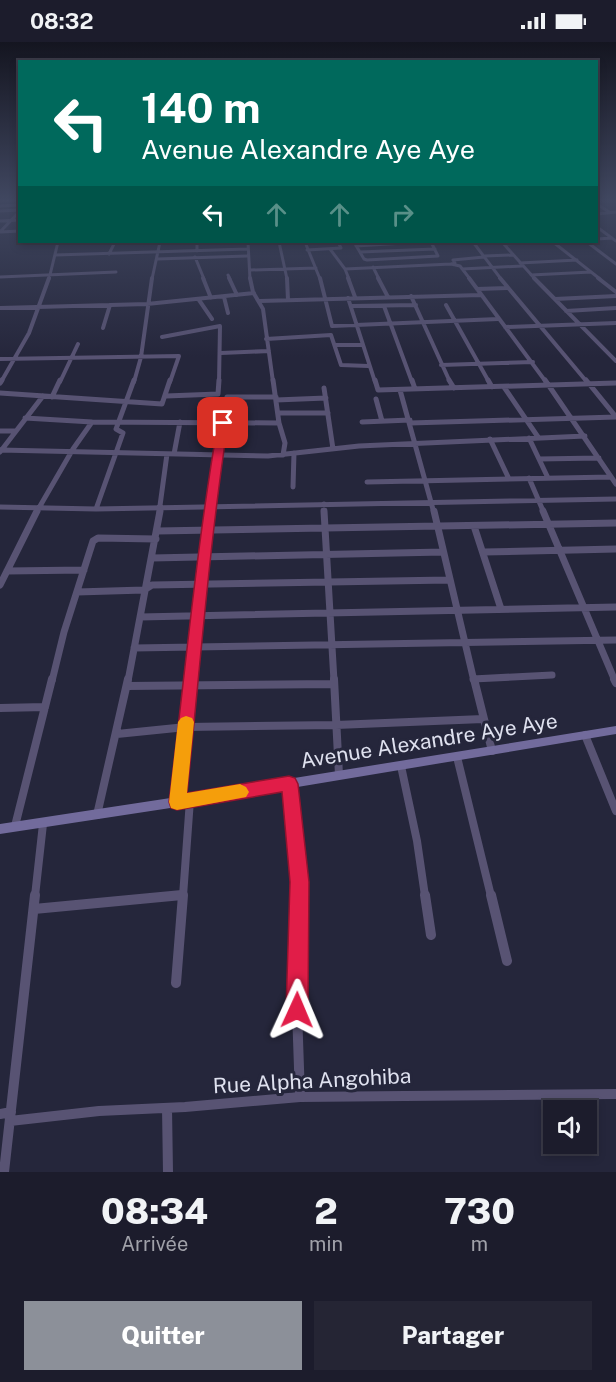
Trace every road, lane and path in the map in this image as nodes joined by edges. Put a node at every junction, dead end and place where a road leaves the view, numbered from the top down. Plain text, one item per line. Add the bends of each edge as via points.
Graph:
1 (56, 252) edge
2 (159, 252) edge
3 (191, 252) edge
4 (229, 252) edge
5 (248, 252) edge
6 (282, 252) edge
7 (308, 252) edge
8 (332, 252) edge
9 (360, 252) joint
10 (367, 252) edge
11 (436, 252) edge
12 (480, 252) edge
13 (510, 252) edge
14 (567, 252) edge
15 (600, 252) edge
16 (110, 254) joint
17 (55, 255) junction
18 (513, 255) junction
19 (158, 256) junction
20 (230, 256) junction
21 (247, 256) junction
22 (195, 257) junction
23 (425, 257) junction
24 (484, 257) junction
25 (397, 258) junction
26 (578, 260) junction
27 (431, 264) junction
28 (451, 264) junction
29 (616, 264) edge
30 (521, 265) junction
31 (402, 266) junction
32 (373, 267) junction
33 (316, 268) junction
34 (345, 268) junction
35 (492, 268) junction
36 (286, 269) junction
37 (462, 269) junction
38 (250, 270) junction
39 (116, 272) dead end
40 (591, 272) junction
41 (51, 275) junction
42 (228, 275) dead end
43 (531, 275) junction
44 (0, 277) edge
45 (507, 288) junction
46 (477, 289) junction
47 (254, 294) junction
48 (616, 294) edge
49 (481, 295) junction
50 (237, 296) junction
51 (411, 296) junction
52 (224, 297) junction
53 (355, 297) junction
54 (388, 297) junction
55 (211, 298) junction
56 (325, 298) junction
57 (348, 298) junction
58 (555, 299) junction
59 (199, 300) junction
60 (288, 300) junction
61 (260, 301) junction
62 (147, 304) junction
63 (110, 305) junction
64 (416, 305) junction
65 (446, 305) dead end
66 (40, 306) junction
67 (352, 306) junction
68 (384, 306) junction
69 (0, 308) edge
70 (616, 308) edge
71 (566, 310) junction
72 (228, 313) dead end
73 (212, 319) dead end
74 (498, 319) junction
75 (454, 321) junction
76 (424, 322) junction
77 (616, 322) edge
78 (389, 324) junction
79 (579, 324) junction
80 (357, 326) junction
81 (539, 326) junction
82 (505, 327) junction
83 (102, 328) dead end
84 (162, 337) dead end
85 (266, 339) junction
86 (78, 344) dead end
87 (335, 345) junction
88 (362, 345) junction
89 (269, 351) junction
90 (221, 353) junction
91 (141, 357) junction
92 (0, 358) edge
93 (18, 358) junction
94 (71, 359) junction
95 (616, 361) edge
96 (532, 362) junction
97 (479, 364) junction
98 (441, 365) junction
99 (368, 366) junction
100 (0, 383) edge
101 (616, 383) edge
102 (589, 384) junction
103 (549, 385) junction
104 (492, 387) junction
105 (504, 387) junction
106 (324, 388) dead end
107 (454, 388) junction
108 (415, 389) junction
109 (400, 390) junction
110 (0, 393) edge
111 (43, 396) junction
112 (166, 396) junction
113 (52, 397) junction
114 (227, 397) dead end
115 (276, 398) junction
116 (326, 398) junction
117 (376, 399) dead end
118 (128, 403) junction
119 (279, 413) junction
120 (328, 413) junction
121 (571, 417) junction
122 (616, 417) edge
123 (26, 418) junction
124 (527, 419) junction
125 (382, 421) junction
126 (92, 422) junction
127 (180, 422) junction
128 (362, 422) dead end
129 (410, 422) junction
130 (120, 423) junction
131 (223, 423) junction
132 (279, 423) junction
133 (0, 431) edge
134 (15, 431) junction
135 (585, 436) junction
136 (538, 437) junction
137 (529, 438) junction
138 (490, 439) junction
139 (415, 443) junction
140 (333, 449) junction
141 (0, 451) edge
142 (71, 452) junction
143 (116, 453) junction
144 (294, 453) junction
145 (171, 454) junction
146 (217, 454) junction
147 (283, 455) junction
148 (599, 458) junction
149 (539, 459) junction
150 (611, 477) junction
151 (529, 478) junction
152 (548, 478) junction
153 (509, 479) junction
154 (426, 481) junction
155 (367, 482) dead end
156 (616, 484) edge
157 (293, 487) dead end
158 (616, 499) edge
159 (539, 502) junction
160 (430, 503) junction
161 (324, 504) junction
162 (0, 507) edge
163 (39, 507) junction
164 (160, 507) junction
165 (209, 507) junction
166 (96, 509) junction
167 (616, 523) edge
168 (548, 524) junction
169 (437, 526) junction
170 (474, 526) junction
171 (324, 529) junction
172 (208, 531) junction
173 (157, 535) junction
174 (616, 549) edge
175 (559, 550) junction
176 (443, 552) junction
177 (484, 552) junction
178 (326, 554) junction
179 (206, 555) junction
180 (152, 558) junction
181 (84, 570) junction
182 (7, 571) junction
183 (449, 580) junction
184 (327, 581) junction
185 (202, 584) junction
186 (0, 585) edge
187 (144, 590) junction
188 (77, 592) junction
189 (583, 607) junction
190 (616, 607) edge
191 (456, 609) junction
192 (501, 609) junction
193 (329, 612) junction
194 (200, 615) junction
195 (140, 617) junction
196 (597, 640) junction
197 (616, 640) edge
198 (463, 643) junction
199 (330, 645) junction
200 (196, 647) junction
201 (134, 648) junction
202 (552, 675) dead end
203 (472, 679) junction
204 (615, 679) edge
205 (191, 684) junction
206 (333, 684) junction
207 (127, 686) junction
208 (45, 707) junction
209 (0, 708) edge
210 (483, 718) junction
211 (336, 725) junction
212 (186, 727) junction
213 (616, 730) edge
214 (117, 734) junction
215 (585, 735) junction
216 (492, 751) junction
217 (457, 757) junction
218 (401, 766) junction
219 (339, 775) junction
220 (289, 784) junction
221 (190, 800) junction
222 (177, 802) junction
223 (616, 811) edge
224 (97, 815) junction
225 (43, 824) junction
226 (15, 826) junction
227 (0, 829) edge
228 (182, 895) junction
229 (33, 909) junction
230 (431, 935) dead end
231 (507, 962) dead end
232 (176, 983) dead end
233 (616, 1094) edge
234 (300, 1097) junction
235 (167, 1108) junction
236 (7, 1116) edge
237 (4, 1172) edge
238 (168, 1172) edge

1 - 17 street
2 - 19 street
3 - 19 street
4 - 20 street
5 - 21 street
6 - 36 street
7 - 33 street
8 - 34 street
9 - 10 street
9 - 25 street via 367,260
11 - 23 street via 438,256
12 - 24 street
13 - 18 street
14 - 26 street
15 - 29 street
16 - 17 street
16 - 19 street
17 - 41 street
18 - 24 street
18 - 30 street
19 - 22 street
19 - 62 street
20 - 21 street
20 - 22 street
21 - 38 street
22 - 55 street
23 - 25 street
23 - 27 street
24 - 28 street via 453,260 455,263
24 - 35 street
25 - 31 street
26 - 30 street
26 - 40 street
27 - 28 street
27 - 31 street
28 - 37 street
30 - 35 street
30 - 43 street
31 - 32 street
32 - 34 street
32 - 54 street
33 - 36 street
33 - 56 street
34 - 53 street
35 - 37 street
35 - 45 street
36 - 38 street
36 - 60 street
37 - 46 street
38 - 47 street
39 - 41 street
40 - 43 street
40 - 48 street
41 - 44 street
41 - 66 street
42 - 50 street
43 - 58 street
45 - 46 street
45 - 81 street
46 - 49 street
47 - 50 street
47 - 61 street
48 - 58 street
49 - 51 street
49 - 74 street
50 - 52 street
51 - 54 street
51 - 64 street
52 - 55 street
52 - 72 street
53 - 54 street
53 - 57 street
55 - 59 street
56 - 57 street
56 - 60 street
56 - 80 street via 331,326
57 - 67 street
58 - 71 street
59 - 62 street
59 - 73 street
60 - 61 street
61 - 85 street
62 - 63 street
62 - 91 street
63 - 66 street
63 - 83 street
64 - 68 street
64 - 76 street
65 - 75 street
66 - 69 street
66 - 93 street
67 - 68 street
67 - 80 street
68 - 78 street
70 - 71 street
71 - 79 street
74 - 75 street
74 - 82 street
75 - 76 street
75 - 97 street
76 - 78 street
76 - 98 street
77 - 79 street
78 - 80 street
78 - 108 street
79 - 81 street
79 - 95 street
80 - 88 street
81 - 82 street
81 - 102 street
82 - 96 street
84 - 90 street via 219,326
85 - 87 street via 331,335
85 - 89 street
86 - 94 street
87 - 88 street
87 - 99 street via 342,366
88 - 99 street
89 - 90 street
89 - 115 street
90 - 112 street via 216,396
91 - 94 street
91 - 112 street via 178,356
91 - 118 street
92 - 93 street
93 - 94 street
93 - 100 street
94 - 113 street
96 - 97 street
96 - 103 street
97 - 98 street
97 - 104 street
98 - 107 street
99 - 109 street via 378,390
101 - 102 street
102 - 103 street
102 - 122 street
103 - 105 street
103 - 121 street
104 - 105 street
104 - 107 street
105 - 124 street
106 - 116 street
107 - 108 street
108 - 109 street
109 - 129 street
110 - 111 street
111 - 113 street
111 - 123 street
112 - 118 street via 162,404
113 - 118 street
114 - 115 street
115 - 116 street
115 - 119 street
116 - 120 street
117 - 125 street
118 - 130 street
119 - 120 street
119 - 132 street
120 - 140 street
121 - 122 street
121 - 124 street
121 - 135 street
123 - 126 street
123 - 134 street
124 - 129 street
124 - 136 street
125 - 128 street
125 - 129 street
126 - 130 street
126 - 142 street
127 - 130 street
127 - 131 street
127 - 145 street
129 - 139 street
130 - 143 street via 117,430 123,433
131 - 132 street
131 - 146 street
132 - 147 street via 285,443
133 - 134 street
134 - 141 street
135 - 136 street
135 - 148 street
136 - 137 street
137 - 138 street
137 - 149 street
138 - 139 street
138 - 153 street
139 - 140 street
139 - 154 street
140 - 144 street
141 - 142 street
142 - 143 street
142 - 163 street
143 - 145 street
143 - 166 street
144 - 147 street
144 - 157 street
145 - 146 street
145 - 164 street
146 - 147 street
146 - 165 street
148 - 149 street
148 - 150 street
149 - 152 street
150 - 152 street
150 - 156 street
151 - 152 street
151 - 153 street
151 - 159 street
153 - 154 street
154 - 155 street
154 - 160 street
158 - 159 street
159 - 160 street
159 - 168 street
160 - 161 street
160 - 169 street
161 - 165 street
161 - 171 street
162 - 163 street
163 - 166 street
163 - 182 street
164 - 165 street
164 - 166 street
164 - 173 street
165 - 172 street
167 - 168 street
168 - 170 street
168 - 175 street
169 - 170 street
169 - 171 street
169 - 176 street
170 - 177 street
171 - 172 street
171 - 178 street
172 - 173 street
172 - 179 street
173 - 180 street
173 - 181 street via 95,539
174 - 175 street
175 - 177 street
175 - 189 street
176 - 178 street
176 - 183 street
177 - 192 street
178 - 179 street
178 - 184 street
179 - 180 street
179 - 185 street
180 - 187 street
181 - 182 street
181 - 188 street
182 - 186 street
183 - 184 street
183 - 191 street
184 - 185 street
184 - 193 street
185 - 187 street via 152,585
185 - 194 street
187 - 188 street
187 - 195 street
188 - 208 street
189 - 190 street
189 - 192 street
189 - 196 street
191 - 192 street
191 - 193 street
191 - 198 street
193 - 194 street
193 - 199 street
194 - 195 street
194 - 200 street
195 - 201 street
196 - 197 street
196 - 198 street
196 - 204 street
198 - 199 street
198 - 203 street
199 - 200 street
199 - 206 street
200 - 201 street
200 - 205 street
201 - 207 street
202 - 203 street
203 - 210 street
205 - 206 street
205 - 207 street
205 - 212 street
206 - 211 street
207 - 214 street
208 - 209 street
208 - 226 street
210 - 211 street
210 - 216 street
211 - 212 street
211 - 219 street
212 - 214 street
212 - 222 street
213 - 215 street, Avenue Alexandre Aye Aye
214 - 224 street
215 - 216 street, Avenue Alexandre Aye Aye
215 - 223 street
216 - 217 street, Avenue Alexandre Aye Aye
217 - 218 street, Avenue Alexandre Aye Aye
217 - 231 street
218 - 219 street, Avenue Alexandre Aye Aye
218 - 230 street
219 - 220 street, Avenue Alexandre Aye Aye
220 - 221 street, Avenue Alexandre Aye Aye
220 - 234 street via 299,882
221 - 222 street, Avenue Alexandre Aye Aye
221 - 228 street
222 - 224 street, Avenue Alexandre Aye Aye
224 - 225 street, Avenue Alexandre Aye Aye
225 - 226 street, Avenue Alexandre Aye Aye
225 - 229 street
226 - 227 street, Avenue Alexandre Aye Aye
228 - 229 street
228 - 232 street
229 - 236 street
233 - 234 street, Rue Alpha Angohiba
234 - 235 street, Rue Alpha Angohiba
235 - 236 street, Rue Alpha Angohiba
235 - 238 street
236 - 237 street

